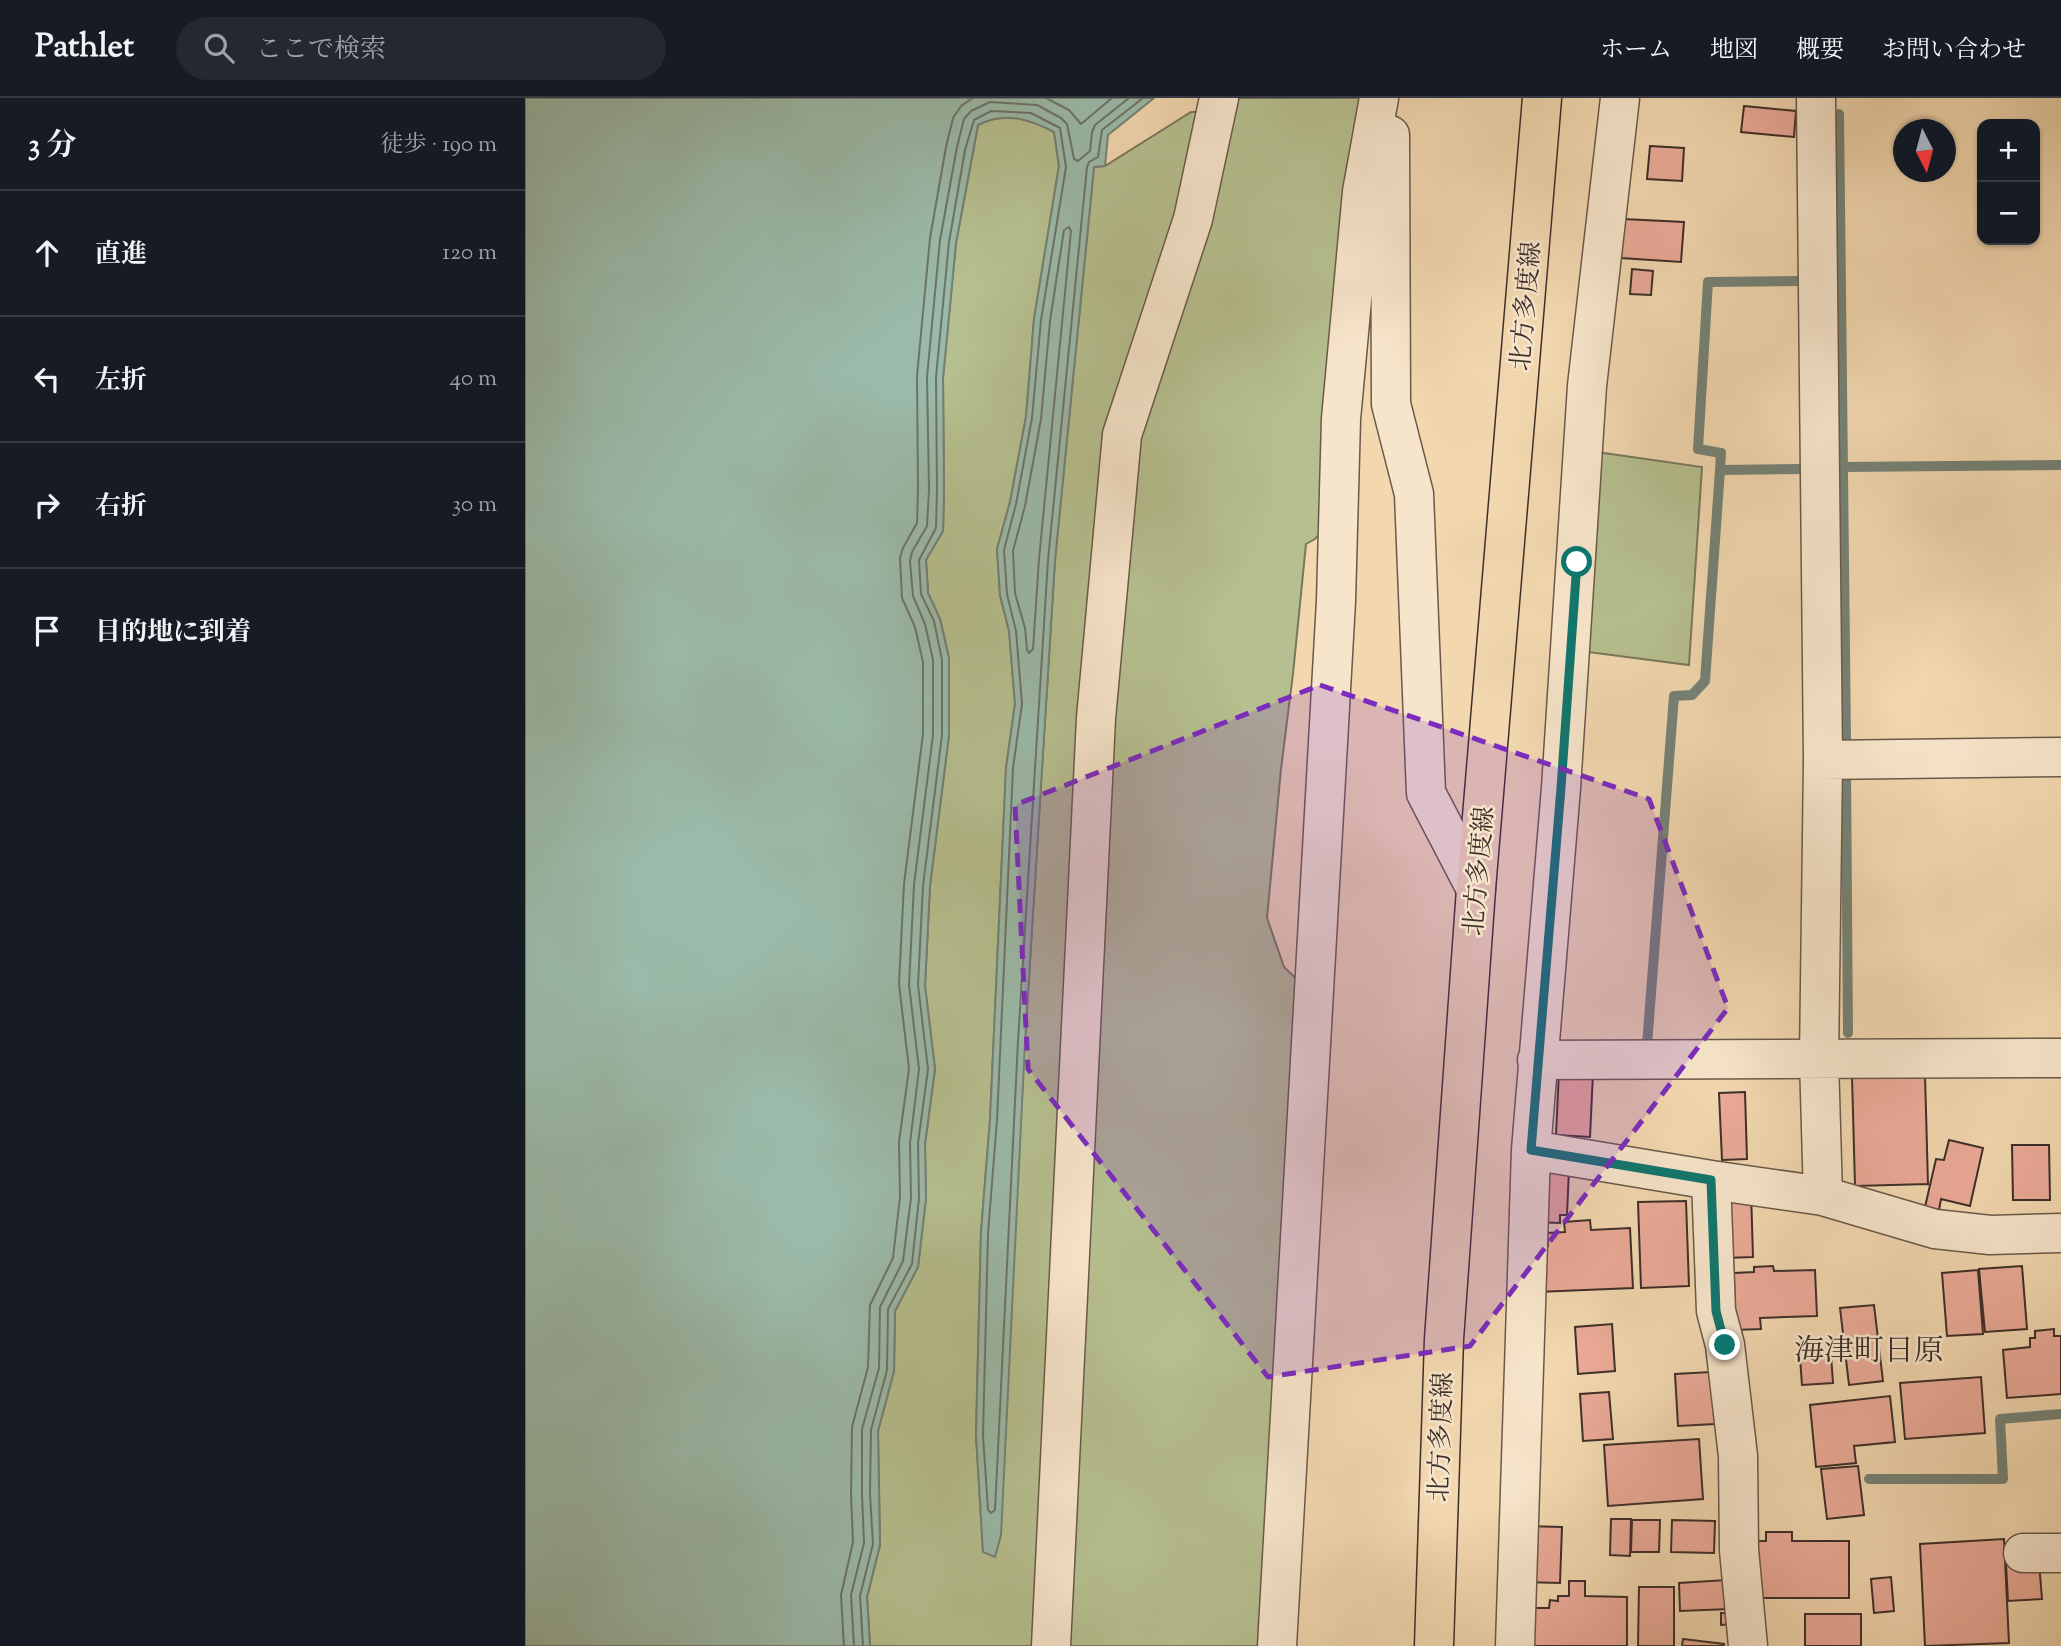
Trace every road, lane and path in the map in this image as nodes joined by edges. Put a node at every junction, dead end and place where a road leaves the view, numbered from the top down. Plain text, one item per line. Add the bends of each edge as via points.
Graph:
1 (1219, 98) edge
2 (1379, 98) edge
3 (1390, 98) edge
4 (1542, 98) edge
5 (1620, 98) edge
6 (1816, 98) edge
7 (2061, 757) edge
8 (1823, 760) junction
9 (1476, 889) junction
10 (2061, 1058) edge
11 (1537, 1060) junction
12 (1819, 1060) junction
13 (1531, 1150) junction
14 (1711, 1180) junction
15 (1823, 1196) junction
16 (2061, 1233) edge
17 (2023, 1553) dead end
18 (2061, 1553) edge
19 (1051, 1646) edge
20 (1277, 1646) edge
21 (1434, 1646) edge
22 (1515, 1646) edge
23 (1748, 1646) edge

1 - 19 street via 1193,219 1122,435 1096,718
2 - 20 street via 1362,192 1341,419 1336,601
3 - 9 street via 1391,404 1414,494 1426,793
4 - 9 main road, 北方多度線
5 - 11 street via 1587,386 1562,775
6 - 8 street
7 - 8 street
8 - 12 street
9 - 21 main road, 北方多度線 via 1444,1339
10 - 12 street
11 - 12 street
11 - 13 street
12 - 15 street
13 - 14 street
13 - 22 street
14 - 15 street
14 - 23 street via 1716,1311 1725,1345 1738,1457 1739,1550
15 - 16 street via 1935,1229 1990,1235
17 - 18 street

